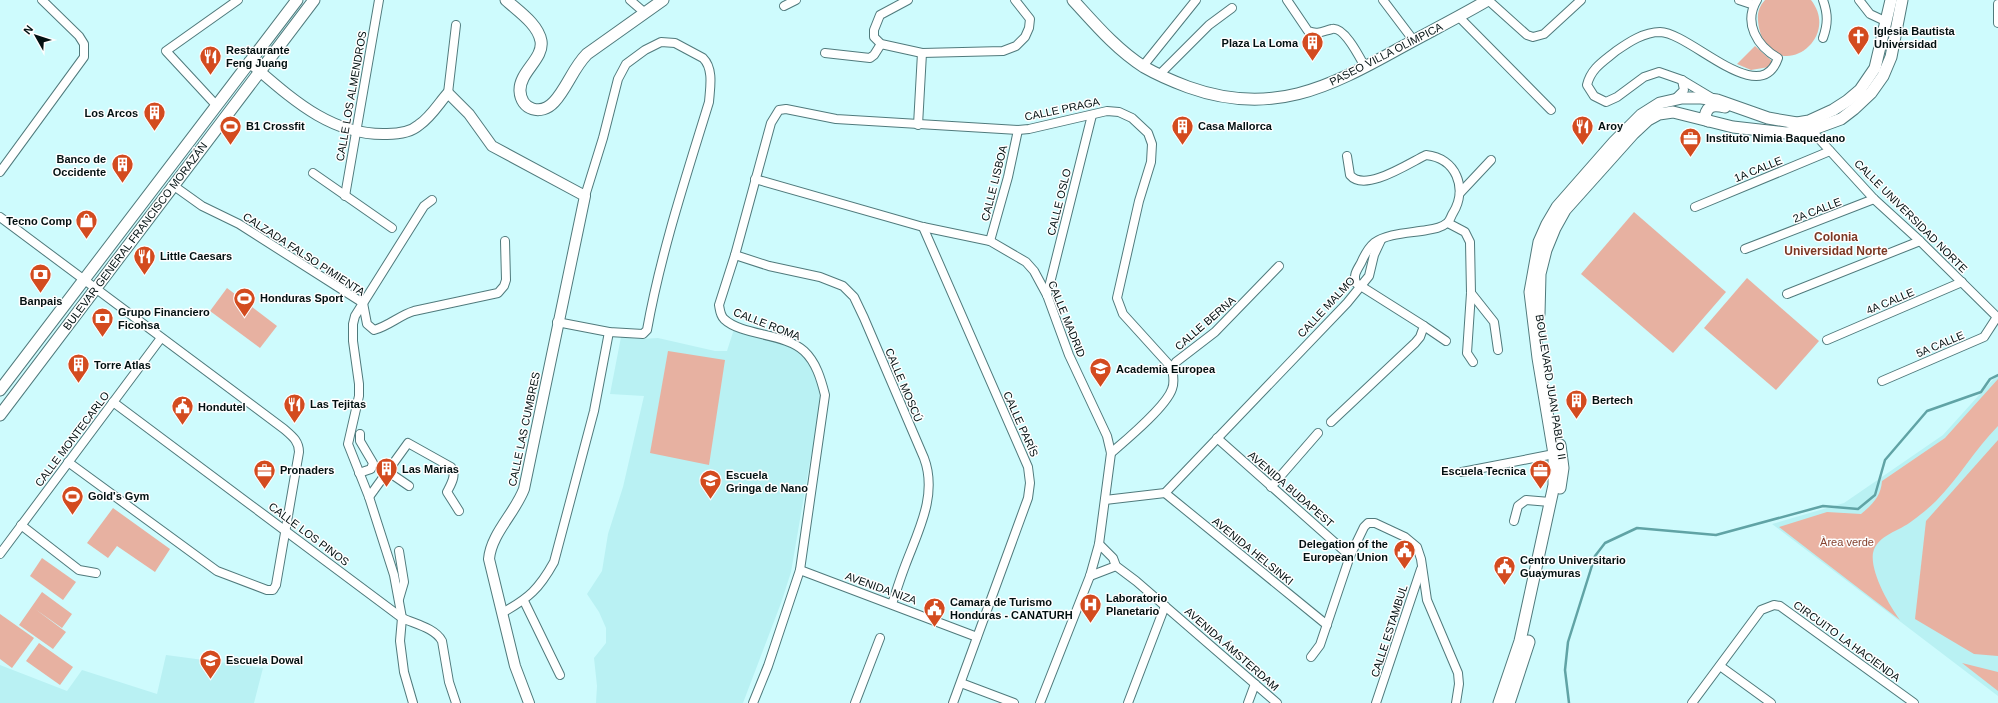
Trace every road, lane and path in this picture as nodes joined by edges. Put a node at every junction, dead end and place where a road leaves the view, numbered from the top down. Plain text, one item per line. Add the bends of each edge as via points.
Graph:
1 (42, 0) edge
2 (238, 0) edge
3 (297, 0) edge
4 (314, 0) edge
5 (379, 0) edge
6 (506, 0) edge
7 (630, 0) edge
8 (663, 0) edge
9 (796, 0) edge
10 (908, 0) edge
11 (1015, 0) edge
12 (1074, 0) edge
13 (1196, 0) edge
14 (1287, 0) edge
15 (1383, 0) edge
16 (1488, 0) edge
17 (1581, 0) edge
18 (1739, 0) edge
19 (1823, 0) edge
20 (1860, 0) edge
21 (1891, 0) edge
22 (1902, 0) edge
23 (1756, 2) edge
24 (1998, 4) edge
25 (784, 6) dead end
26 (1232, 8) dead end
27 (645, 13) junction
28 (1459, 17) junction
29 (1887, 22) junction
30 (1998, 24) edge
31 (456, 26) dead end
32 (1823, 38) dead end
33 (1414, 41) junction
34 (881, 44) junction
35 (825, 53) dead end
36 (922, 53) junction
37 (250, 62) junction
38 (1143, 66) junction
39 (1366, 67) junction
40 (260, 71) junction
41 (1159, 75) junction
42 (1682, 80) junction
43 (448, 93) junction
44 (1675, 99) junction
45 (1717, 100) junction
46 (216, 105) junction
47 (1735, 108) junction
48 (786, 109) joint
49 (1551, 110) dead end
50 (1092, 115) junction
51 (1708, 121) junction
52 (918, 125) junction
53 (1733, 127) junction
54 (1018, 130) junction
55 (1811, 130) junction
56 (356, 131) junction
57 (1830, 151) junction
58 (1347, 156) dead end
59 (1491, 160) dead end
60 (0, 172) edge
61 (313, 173) dead end
62 (755, 179) junction
63 (174, 186) junction
64 (1460, 193) junction
65 (346, 196) junction
66 (585, 196) junction
67 (1874, 199) junction
68 (432, 200) dead end
69 (1695, 207) dead end
70 (0, 217) edge
71 (1448, 222) junction
72 (923, 227) junction
73 (392, 228) dead end
74 (1381, 240) junction
75 (505, 241) dead end
76 (990, 241) junction
77 (1920, 241) junction
78 (1744, 249) dead end
79 (735, 255) junction
80 (1279, 266) dead end
81 (84, 279) junction
82 (1962, 282) junction
83 (1360, 287) junction
84 (96, 289) junction
85 (1471, 292) junction
86 (1787, 294) dead end
87 (1047, 295) junction
88 (362, 302) junction
89 (1996, 317) joint
90 (558, 322) junction
91 (1424, 326) junction
92 (609, 332) junction
93 (161, 338) junction
94 (1827, 340) dead end
95 (1446, 341) dead end
96 (1498, 350) dead end
97 (1473, 362) dead end
98 (1172, 368) junction
99 (1882, 381) dead end
100 (1, 388) edge
101 (113, 402) junction
102 (0, 415) edge
103 (1331, 422) dead end
104 (1318, 433) dead end
105 (360, 434) dead end
106 (1217, 438) junction
107 (1111, 453) junction
108 (1554, 454) junction
109 (68, 462) junction
110 (386, 471) junction
111 (1462, 472) dead end
112 (359, 473) junction
113 (409, 486) dead end
114 (1271, 486) junction
115 (1165, 493) junction
116 (369, 497) junction
117 (1105, 500) junction
118 (1550, 502) junction
119 (459, 511) dead end
120 (1514, 521) dead end
121 (21, 525) junction
122 (287, 531) junction
123 (1099, 544) junction
124 (399, 551) dead end
125 (0, 554) edge
126 (1350, 556) junction
127 (1116, 566) junction
128 (1422, 567) junction
129 (800, 570) junction
130 (96, 574) dead end
131 (1090, 576) junction
132 (398, 599) junction
133 (524, 601) junction
134 (892, 604) junction
135 (1166, 606) junction
136 (502, 613) junction
137 (402, 618) junction
138 (1327, 625) junction
139 (977, 637) junction
140 (880, 638) dead end
141 (1524, 641) junction
142 (1311, 657) dead end
143 (1720, 666) junction
144 (560, 676) dead end
145 (961, 683) junction
146 (1255, 684) junction
147 (413, 703) edge
148 (456, 703) edge
149 (529, 703) edge
150 (753, 703) edge
151 (855, 703) edge
152 (953, 703) edge
153 (1014, 703) edge
154 (1040, 703) edge
155 (1128, 703) edge
156 (1248, 703) edge
157 (1277, 703) edge
158 (1376, 703) edge
159 (1456, 703) edge
160 (1499, 703) edge
161 (1504, 703) edge
162 (1508, 703) edge
163 (1512, 703) edge
164 (1692, 703) edge
165 (1771, 703) edge
166 (1914, 703) edge

1 - 60 street via 79,36 84,44 84,57
2 - 46 street via 166,51
3 - 37 main road, BULEVAR GENERAL FRANCISCO MORAZÁN
4 - 40 main road, BULEVAR GENERAL FRANCISCO MORAZÁN
5 - 56 street, CALLE LOS ALMENDROS
6 - 27 main road via 530,22 541,41 539,52 520,89 521,99 532,110 545,109 555,101 587,54
7 - 27 street
8 - 27 main road
9 - 25 street
10 - 34 street via 880,15 874,37
11 - 36 street via 1030,19 1029,28 1016,46 1003,51
12 - 38 main road, PASEO VILLA OLÍMPICA via 1110,40
13 - 38 street
14 - 39 street via 1308,32 1320,33 1333,28 1340,30
15 - 33 street
16 - 17 street via 1527,35 1533,37 1544,34
16 - 28 main road, PASEO VILLA OLÍMPICA
18 - 23 street
19 - 32 street via 1828,25
20 - 29 street via 1870,14
21 - 29 main road, BOULEVARD JUAN PABLO II
22 - 55 main road, BOULEVARD JUAN PABLO II via 1891,57 1883,76 1871,93 1841,119
23 - 42 street via 1751,17 1755,36 1767,51 1778,58 1775,67 1762,76 1755,77 1737,71 1674,34 1660,32 1630,41 1593,70 1587,85 1594,96 1606,102 1650,74 1659,72
24 - 30 street
26 - 41 street via 1209,25
28 - 33 main road, PASEO VILLA OLÍMPICA
28 - 49 street
29 - 47 main road, BOULEVARD JUAN PABLO II via 1875,68 1860,90 1834,110 1809,121 1797,123
31 - 43 street
33 - 39 main road, PASEO VILLA OLÍMPICA
34 - 35 street via 870,58
34 - 36 street
36 - 52 street
37 - 40 street
37 - 46 main road, BULEVAR GENERAL FRANCISCO MORAZÁN
38 - 41 main road, PASEO VILLA OLÍMPICA
39 - 41 main road, PASEO VILLA OLÍMPICA via 1321,87 1285,97 1248,101 1207,94
40 - 56 street via 299,104 319,117
40 - 63 main road, BULEVAR GENERAL FRANCISCO MORAZÁN
42 - 44 street via 1684,90
42 - 45 street
43 - 56 street via 424,121 410,131 376,135
43 - 66 street via 469,114 492,146
44 - 45 main road, BOULEVARD JUAN PABLO II
44 - 108 main road, BOULEVARD JUAN PABLO II via 1660,103 1641,115 1614,142 1557,207 1539,242 1530,292
45 - 47 main road, BOULEVARD JUAN PABLO II
46 - 81 main road, BULEVAR GENERAL FRANCISCO MORAZÁN
47 - 51 main road via 1715,105 1709,107 1705,116
47 - 53 main road via 1742,114 1742,118
48 - 52 street, CALLE PRAGA via 836,119
48 - 62 street, CALLE ROMA via 780,110 771,123
50 - 54 street, CALLE PRAGA
50 - 87 street, CALLE OSLO
50 - 98 street, CALLE PRAGA via 1107,111 1119,112 1132,118 1148,133 1152,144 1151,162 1139,201 1117,298 1123,314
51 - 53 main road, BOULEVARD JUAN PABLO II
51 - 141 main road, BOULEVARD JUAN PABLO II via 1673,112 1659,114 1648,120 1565,210 1546,250 1540,274 1539,315 1563,468 1557,508
52 - 54 street, CALLE PRAGA
53 - 55 main road, BOULEVARD JUAN PABLO II via 1786,133
54 - 76 street, CALLE LISBOA
55 - 57 street, CALLE UNIVERSIDAD NORTE
56 - 65 street, CALLE LOS ALMENDROS
57 - 67 street, CALLE UNIVERSIDAD NORTE
57 - 69 street, 1A CALLE
58 - 64 street via 1350,175 1361,182 1374,180 1426,155 1433,156 1449,164 1455,171
59 - 64 street
61 - 65 street
62 - 72 street, CALLE MADRID
62 - 79 street, CALLE ROMA
63 - 84 main road, BULEVAR GENERAL FRANCISCO MORAZÁN
63 - 88 street, CALZADA FALSO PIMIENTA via 202,206 239,224
64 - 71 street via 1460,201
65 - 73 street
66 - 90 street, CALLE LAS CUMBRES
66 - 92 street via 618,79 626,64 661,42 675,43 707,61 711,81 709,102 667,240 647,330 643,334
67 - 77 street, CALLE UNIVERSIDAD NORTE
67 - 78 street, 2A CALLE
68 - 88 street via 424,206
70 - 81 street
71 - 74 street via 1440,228
71 - 85 street via 1468,236
72 - 76 street, CALLE MADRID
72 - 139 street, CALLE PARÍS via 1028,467 1028,498
74 - 83 street, CALLE MALMO via 1369,276
74 - 83 street via 1368,250 1355,275 1354,278
75 - 88 street, CALZADA FALSO PIMIENTA via 506,280 498,293 414,311 402,315 383,328 374,330 367,324
76 - 87 street, CALLE MADRID via 1026,262
77 - 82 street, CALLE UNIVERSIDAD NORTE
77 - 86 street
79 - 129 street, CALLE ROMA via 719,305 720,313 735,326 803,349 821,378 825,394
79 - 134 street, CALLE MOSCÚ via 769,266 820,277 843,286 854,297 864,318 924,458 929,476 929,494 924,514
80 - 98 street, CALLE BERNA via 1215,332 1176,362
81 - 84 street
81 - 100 main road, BULEVAR GENERAL FRANCISCO MORAZÁN
82 - 89 street, CALLE UNIVERSIDAD NORTE
82 - 94 street, 4A CALLE
83 - 91 street via 1369,290
83 - 106 street, CALLE MALMO
84 - 93 street
84 - 102 main road, BULEVAR GENERAL FRANCISCO MORAZÁN
85 - 96 street via 1494,322
85 - 97 street via 1467,353
87 - 107 street, CALLE MADRID via 1070,355 1107,436
88 - 112 street via 353,324 360,384 348,444
89 - 99 street, 5A CALLE via 1984,337
90 - 92 street
90 - 136 street, CALLE LAS CUMBRES via 524,489 519,503 495,538 490,550 489,559
91 - 95 street
91 - 103 street via 1415,343
92 - 133 street via 594,411 560,546 543,582
93 - 101 street, CALLE MONTECARLO
93 - 122 street via 296,440 299,452
98 - 107 street via 1172,391 1155,412
101 - 109 street, CALLE MONTECARLO
101 - 122 street, CALLE LOS PINOS
104 - 114 street
105 - 112 street via 360,441 373,463 371,468
106 - 114 street, AVENIDA BUDAPEST
106 - 115 street, CALLE MALMO
107 - 117 street, CALLE MADRID
108 - 111 street
108 - 118 main road, BOULEVARD JUAN PABLO II via 1554,485
109 - 121 street, CALLE MONTECARLO
109 - 122 street via 217,572 267,590 273,590 276,585
110 - 113 street
110 - 116 street
110 - 119 street via 405,445 412,443 454,471 446,492
112 - 116 street
114 - 126 street, AVENIDA BUDAPEST
115 - 117 street
115 - 138 street, AVENIDA HELSINKI
116 - 132 street via 394,575
117 - 123 street, CALLE MADRID
118 - 120 street via 1526,500 1518,506
118 - 141 main road, BOULEVARD JUAN PABLO II
121 - 125 street, CALLE MONTECARLO
121 - 130 street via 79,570
122 - 137 street, CALLE LOS PINOS
123 - 127 street, AVENIDA ÁMSTERDAM via 1113,558
123 - 131 street, CALLE MADRID
124 - 132 street via 404,582
126 - 128 street via 1364,527 1368,523 1375,523 1405,537 1417,547
126 - 138 street
127 - 131 street
127 - 135 street, AVENIDA ÁMSTERDAM
128 - 158 street, CALLE ESTAMBUL
128 - 159 street via 1427,600 1458,673
129 - 134 street, AVENIDA NIZA
129 - 150 street, CALLE ROMA
131 - 154 street, CALLE MADRID
132 - 137 street
133 - 136 street
133 - 144 street
134 - 139 street, AVENIDA NIZA
135 - 146 street, AVENIDA ÁMSTERDAM
135 - 155 street
136 - 149 street, CALLE LAS CUMBRES via 515,666
137 - 147 street via 402,657
137 - 148 street, CALLE LOS PINOS via 439,636
138 - 142 street via 1320,646
139 - 145 street, CALLE PARÍS
140 - 151 street
141 - 160 main road, BOULEVARD JUAN PABLO II
141 - 161 main road, BOULEVARD JUAN PABLO II
141 - 162 main road, BOULEVARD JUAN PABLO II
141 - 163 main road, BOULEVARD JUAN PABLO II
143 - 164 street, CIRCUITO LA HACIENDA
143 - 165 street
143 - 166 street, CIRCUITO LA HACIENDA via 1761,610 1774,605 1780,606
145 - 152 street, CALLE PARÍS
145 - 153 street
146 - 156 street
146 - 157 street, AVENIDA ÁMSTERDAM

